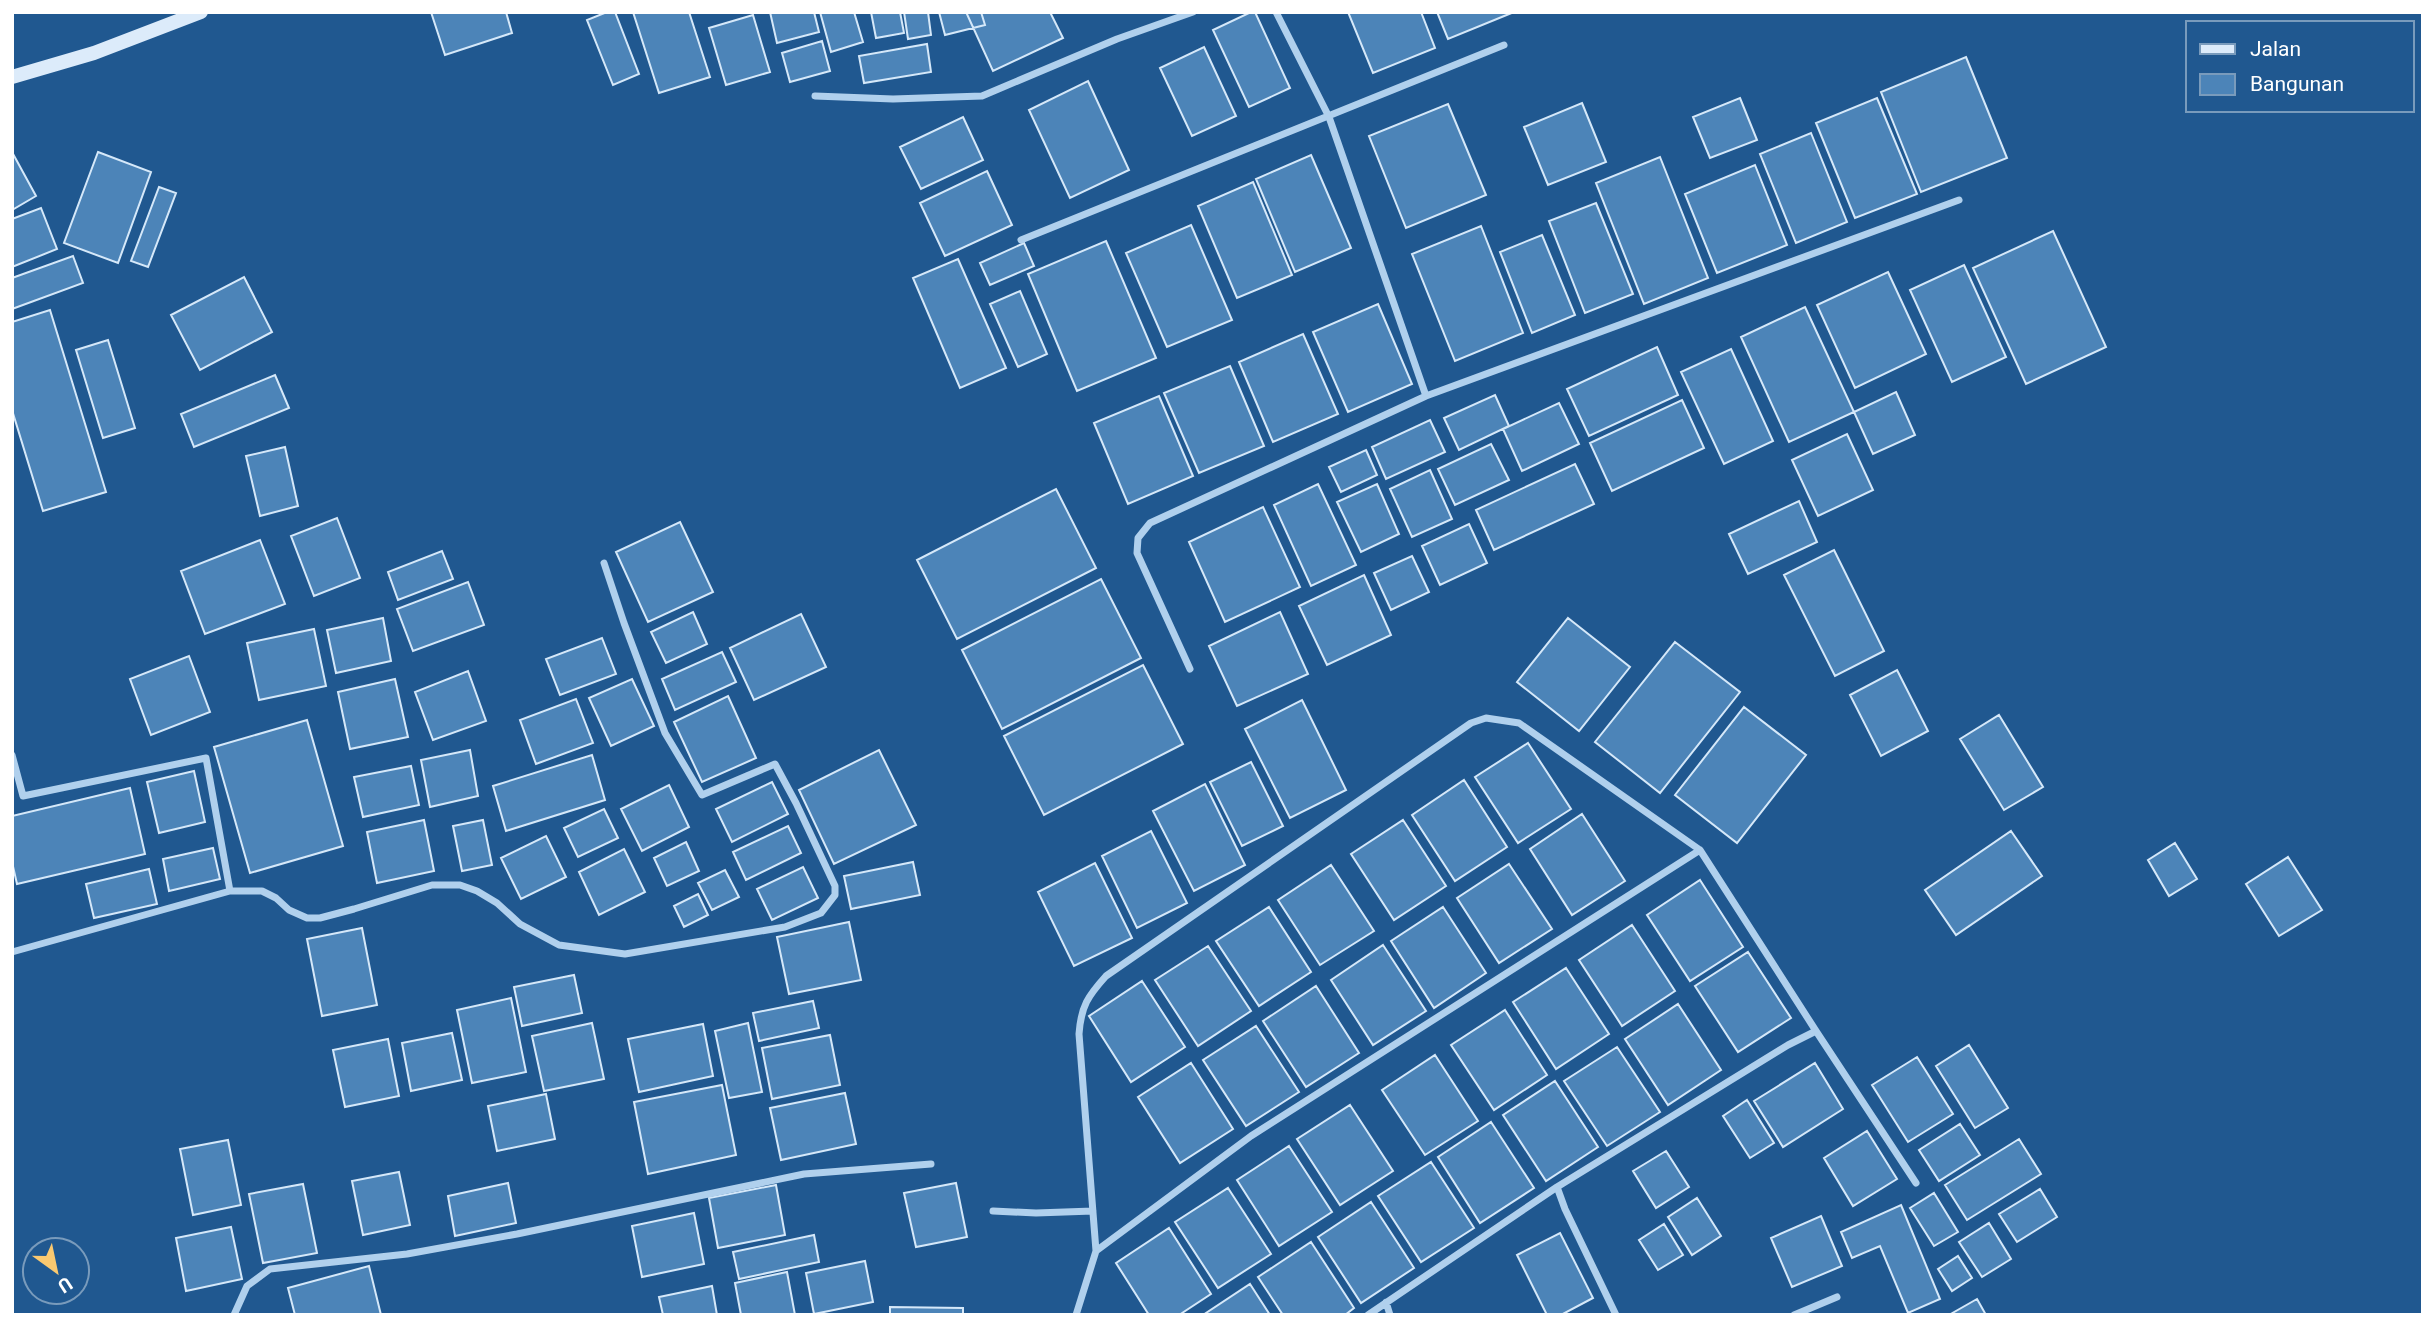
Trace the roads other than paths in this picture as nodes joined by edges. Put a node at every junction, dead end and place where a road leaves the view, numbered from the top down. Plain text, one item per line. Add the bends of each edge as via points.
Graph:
1 (201, 12) edge
2 (1193, 12) edge
3 (1276, 12) edge
4 (1504, 45) dead end
5 (12, 78) edge
6 (815, 96) dead end
7 (1329, 117) junction
8 (1959, 200) dead end
9 (1021, 240) dead end
10 (1426, 396) junction
11 (604, 563) dead end
12 (1190, 669) dead end
13 (12, 755) edge
14 (1700, 850) junction
15 (230, 891) junction
16 (12, 952) edge
17 (1816, 1031) junction
18 (931, 1164) dead end
19 (1916, 1183) dead end
20 (1557, 1187) junction
21 (993, 1211) dead end
22 (1093, 1211) junction
23 (1096, 1251) junction
24 (1837, 1297) dead end
25 (1386, 1302) junction
26 (234, 1315) edge
27 (1076, 1315) edge
28 (1368, 1315) edge
29 (1390, 1315) edge
30 (1616, 1315) edge
31 (1794, 1315) edge

1 - 5 street
2 - 6 street via 982,96
3 - 7 street
4 - 7 street
7 - 9 street
7 - 10 street
8 - 10 street
10 - 12 street via 1150,523 1138,538 1137,553
11 - 15 street via 665,733 702,795 775,764 835,886 835,895 821,912 785,927 625,954 559,945 460,884 432,885 320,918 289,910 262,891
13 - 15 street via 23,796 206,758
14 - 17 street
14 - 22 street via 1519,723 1486,718 1471,723 1106,975 1088,997 1079,1034
14 - 23 street via 1251,1136
15 - 16 street
17 - 19 street
17 - 20 street
18 - 26 street via 804,1174 407,1254 270,1269 247,1286
20 - 25 street
20 - 30 street
21 - 22 street
22 - 23 street
23 - 27 street
24 - 31 street
25 - 28 street
25 - 29 street

